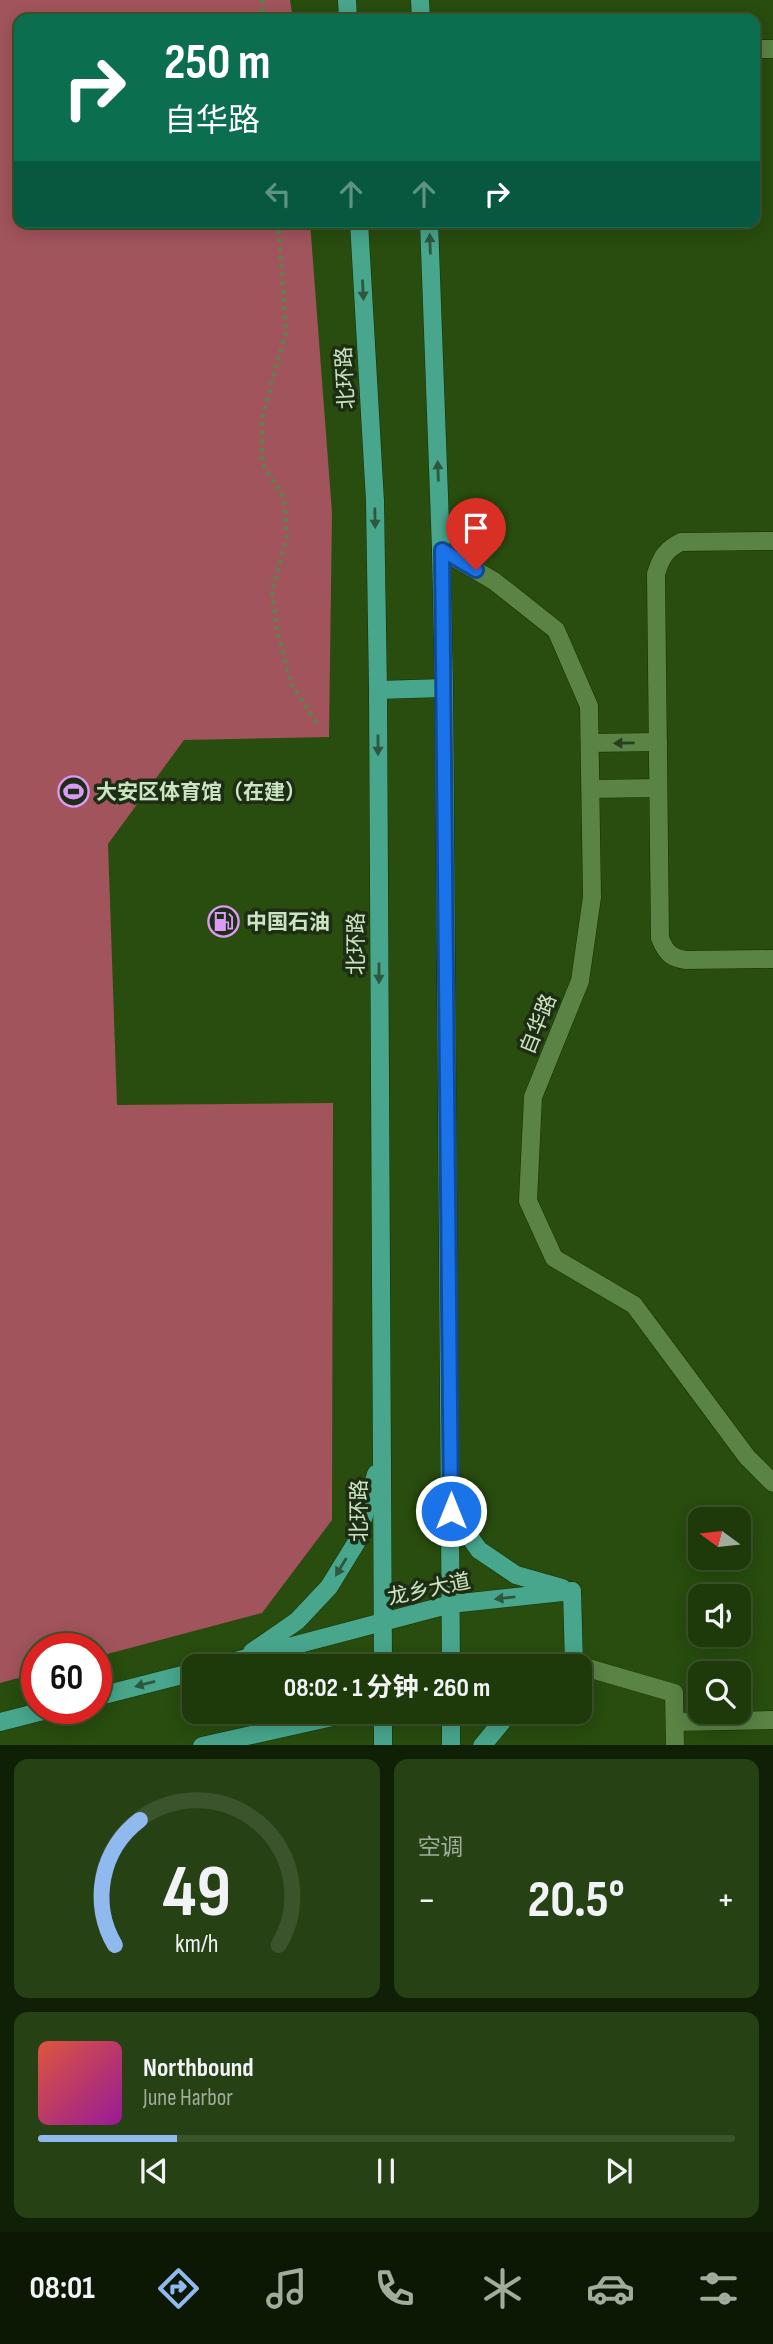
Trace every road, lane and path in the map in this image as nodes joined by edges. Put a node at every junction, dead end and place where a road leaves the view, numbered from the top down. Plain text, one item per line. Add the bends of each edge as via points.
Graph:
1 (278, 228) edge
2 (359, 228) edge
3 (429, 228) edge
4 (773, 541) edge
5 (442, 550) junction
6 (444, 688) junction
7 (378, 690) junction
8 (318, 725) dead end
9 (658, 742) junction
10 (590, 743) junction
11 (658, 788) junction
12 (591, 789) junction
13 (773, 959) edge
14 (382, 1458) junction
15 (773, 1483) edge
16 (451, 1511) junction
17 (572, 1591) junction
18 (452, 1604) junction
19 (382, 1622) junction
20 (250, 1654) edge
21 (263, 1654) edge
22 (383, 1654) edge
23 (451, 1654) edge
24 (569, 1654) edge
25 (592, 1671) edge
26 (182, 1675) edge
27 (112, 1693) edge
28 (21, 1717) edge
29 (773, 1720) edge
30 (0, 1722) edge
31 (675, 1722) junction
32 (299, 1724) edge
33 (383, 1724) edge
34 (451, 1724) edge
35 (500, 1724) edge
36 (202, 1745) edge
37 (383, 1745) edge
38 (451, 1745) edge
39 (482, 1745) edge
40 (675, 1745) edge

1 - 8 path via 286,331 262,419 262,463 284,498 288,536 272,592 291,684
2 -> 7 main road, 北环路 via 374,501
5 -> 3 main road
4 - 9 street via 681,542 660,559 656,574
5 - 6 main road
5 - 10 street, 自华路 via 494,581 556,630 589,706
6 - 7 main road
6 - 16 main road
7 -> 14 main road, 北环路
9 -> 10 street
9 - 11 street
10 - 12 street, 自华路
11 - 12 street
11 - 13 street via 660,938 665,950 686,960
12 - 15 street, 自华路 via 592,897 580,981 533,1097 528,1201 554,1258 634,1305 747,1457
14 - 19 main road, 北环路
14 -> 20 main road via 356,1543 329,1587 297,1621
16 - 17 main road via 479,1550 516,1575
16 - 18 main road
17 -> 18 main road, 龙乡大道
17 - 24 main road
18 - 19 main road, 龙乡大道
18 - 23 main road
19 - 21 main road, 龙乡大道
19 - 22 main road, 北环路
25 - 31 street via 674,1693
26 -> 27 main road
28 - 30 main road
29 - 31 street
31 - 40 street
32 - 36 main road
33 - 37 main road
34 - 38 main road
35 - 39 main road

